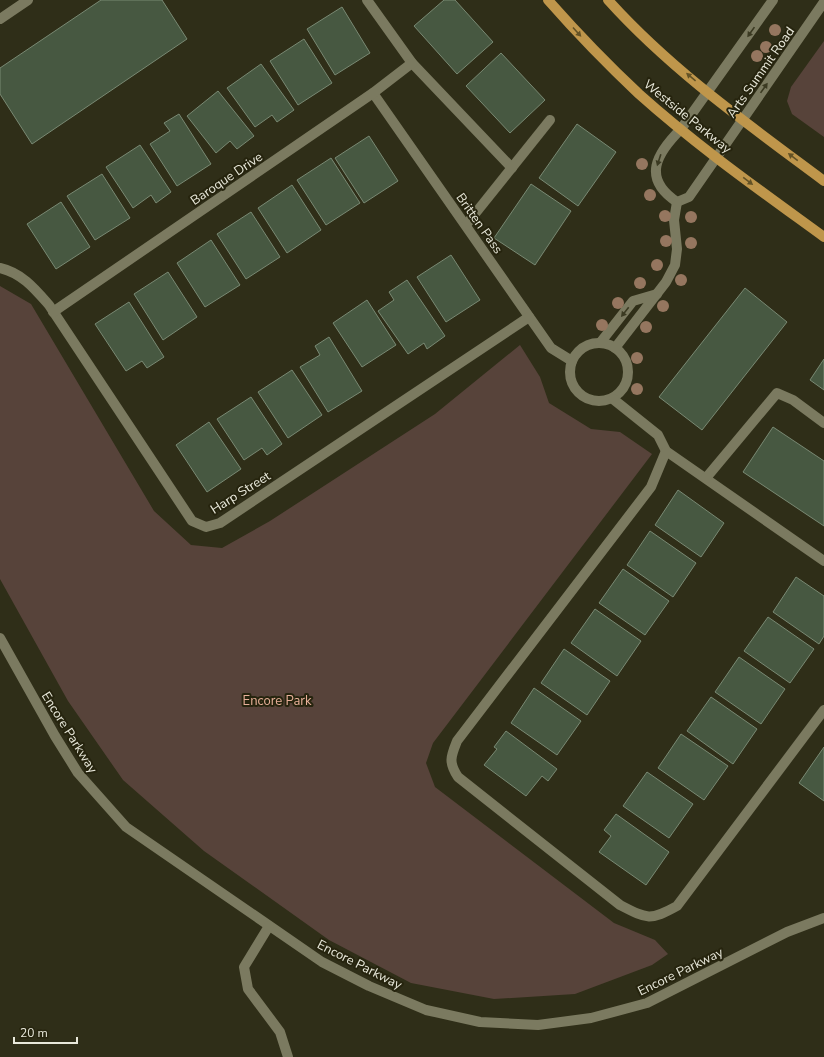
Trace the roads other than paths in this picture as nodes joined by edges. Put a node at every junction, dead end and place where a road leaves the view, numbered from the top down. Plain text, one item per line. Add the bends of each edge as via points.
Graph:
1 (28, 0) edge
2 (367, 0) edge
3 (548, 0) edge
4 (608, 0) edge
5 (773, 0) edge
6 (824, 2) edge
7 (0, 19) edge
8 (412, 63) junction
9 (708, 92) junction
10 (373, 93) junction
11 (550, 120) dead end
12 (742, 120) junction
13 (681, 129) junction
14 (717, 157) junction
15 (512, 168) junction
16 (824, 181) edge
17 (676, 202) junction
18 (466, 225) junction
19 (824, 237) edge
20 (0, 268) edge
21 (657, 294) junction
22 (54, 312) junction
23 (529, 317) junction
24 (600, 343) junction
25 (615, 348) junction
26 (572, 361) junction
27 (613, 398) junction
28 (824, 423) edge
29 (666, 451) junction
30 (706, 478) junction
31 (824, 561) edge
32 (0, 638) edge
33 (824, 710) edge
34 (824, 918) edge
35 (269, 926) junction
36 (288, 1057) edge

1 - 7 street
2 - 8 street
3 -> 13 main road, Westside Parkway via 611,68
9 -> 4 main road via 659,51
5 -> 9 street
12 -> 6 street, Arts Summit Road
8 - 10 street, Baroque Drive
8 - 15 street
9 - 12 main road
9 - 13 street
10 - 18 street, Britten Pass
10 - 22 street, Baroque Drive
11 - 15 street
12 - 14 street, Arts Summit Road
16 -> 12 main road
13 - 14 main road, Westside Parkway
13 -> 17 street via 665,145 656,161 657,180 664,193
14 - 17 street, Arts Summit Road via 688,197
14 -> 19 main road, Westside Parkway
15 - 18 street
17 - 21 street via 675,265
18 - 23 street, Britten Pass
20 - 22 street, Harp Street via 10,270 30,284
21 -> 24 street via 633,301
21 - 25 street
22 - 23 street, Harp Street via 192,521 206,527 220,523
23 - 26 street, Britten Pass via 551,348
24 - 25 street
24 - 26 street via 585,346 577,352
25 - 27 street via 626,360 629,369 624,388
26 - 27 street via 570,380 581,396 589,401 599,402
27 - 29 street via 658,435
28 - 30 street via 793,400 777,393
29 - 30 street
29 - 33 street via 651,487 457,741 451,766 458,776 620,905 639,915 658,917 677,906
30 - 31 street
32 - 35 street, Encore Parkway via 54,736 78,773 126,827
34 - 35 street, Encore Parkway via 787,932 647,1003 591,1018 538,1024 480,1022 426,1010 369,986 322,962
35 - 36 street via 244,967 248,989 280,1032

